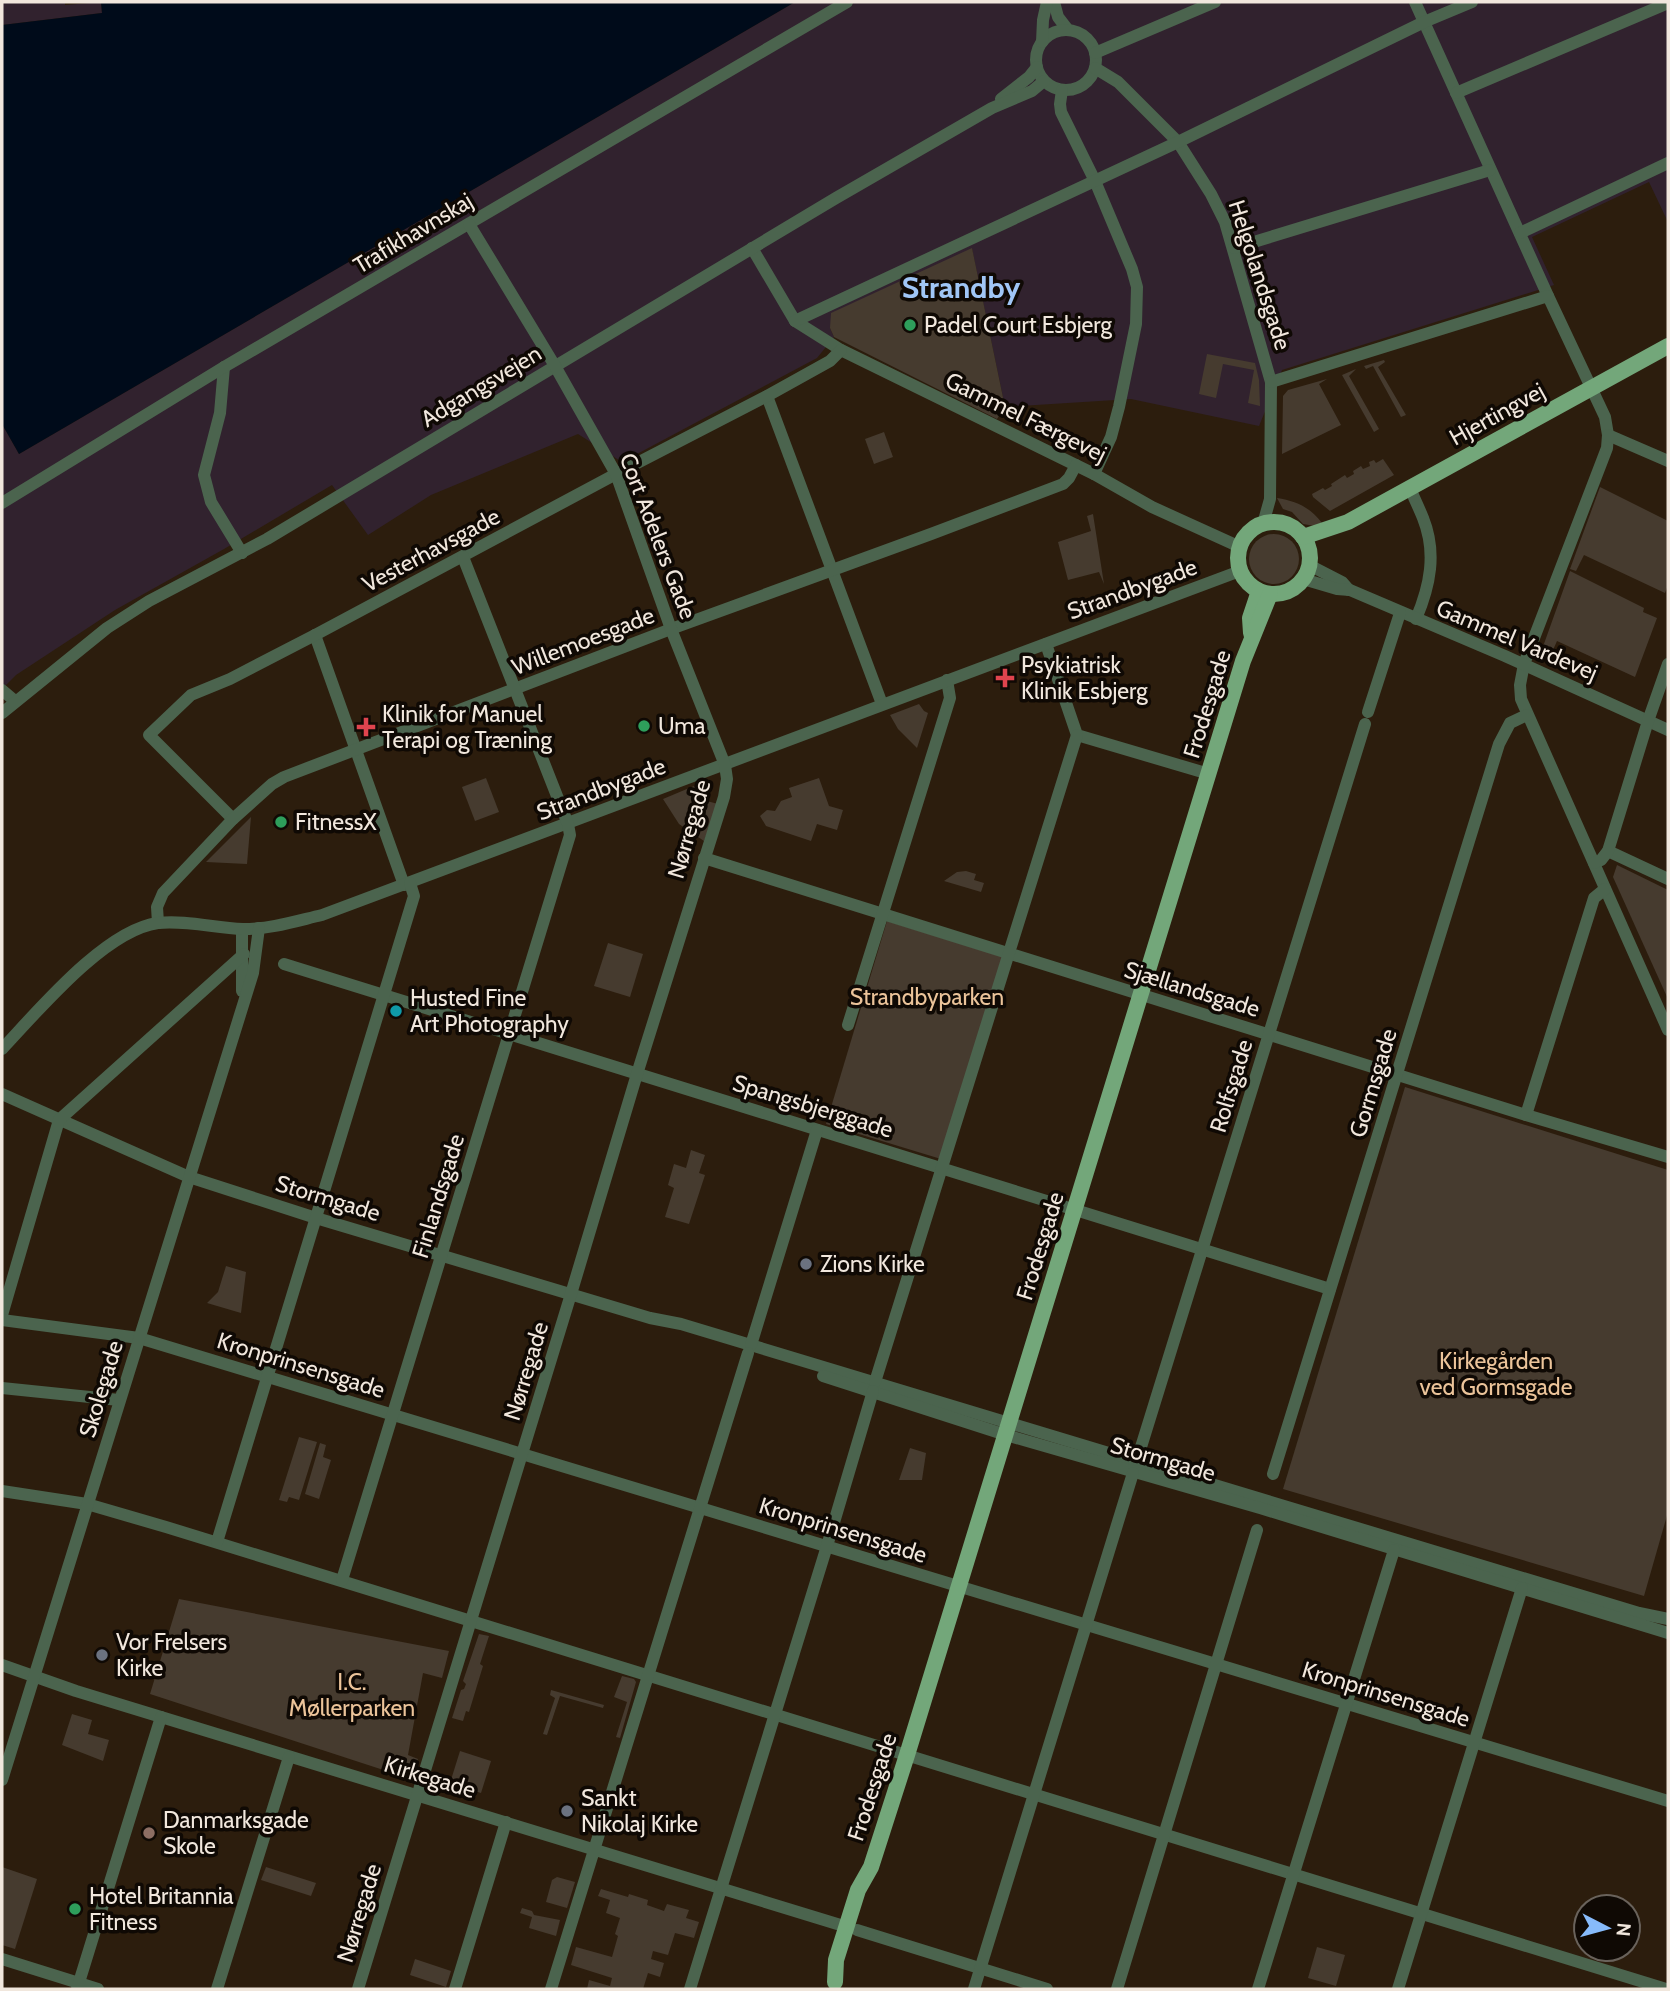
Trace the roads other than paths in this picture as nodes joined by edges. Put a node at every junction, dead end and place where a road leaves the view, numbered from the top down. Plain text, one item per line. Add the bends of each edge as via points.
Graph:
1 (847, 2) edge
2 (1047, 2) edge
3 (1054, 2) edge
4 (1215, 2) edge
5 (1415, 2) edge
6 (1472, 2) edge
7 (1668, 3) edge
8 (1424, 22) junction
9 (1068, 30) junction
10 (1042, 42) junction
11 (1099, 51) junction
12 (1037, 67) junction
13 (1095, 68) junction
14 (1044, 81) junction
15 (1062, 90) junction
16 (1456, 93) junction
17 (992, 108) junction
18 (1178, 142) junction
19 (1668, 163) edge
20 (1490, 170) junction
21 (1095, 181) junction
22 (469, 224) junction
23 (1520, 233) junction
24 (752, 248) junction
25 (1234, 248) junction
26 (1548, 296) junction
27 (795, 321) junction
28 (1668, 346) edge
29 (841, 350) junction
30 (555, 366) junction
31 (224, 367) junction
32 (1271, 382) junction
33 (1593, 387) junction
34 (767, 396) junction
35 (1608, 435) junction
36 (1668, 461) edge
37 (1076, 465) junction
38 (616, 474) junction
39 (1094, 474) junction
40 (1410, 488) junction
41 (2, 503) edge
42 (1269, 523) junction
43 (1240, 547) junction
44 (242, 553) junction
45 (463, 557) junction
46 (1306, 558) junction
47 (832, 570) junction
48 (1240, 571) junction
49 (1265, 592) junction
50 (1400, 613) junction
51 (1416, 620) junction
52 (671, 629) junction
53 (315, 635) junction
54 (1046, 644) junction
55 (1524, 664) junction
56 (1668, 664) edge
57 (947, 680) junction
58 (2, 690) edge
59 (515, 690) junction
60 (15, 701) junction
61 (882, 704) junction
62 (2, 713) edge
63 (1527, 715) junction
64 (1648, 721) junction
65 (1668, 730) edge
66 (1077, 735) junction
67 (357, 750) junction
68 (725, 765) junction
69 (1209, 774) junction
70 (233, 819) junction
71 (568, 824) junction
72 (1608, 851) junction
73 (704, 858) junction
74 (1594, 863) junction
75 (1668, 879) edge
76 (407, 884) junction
77 (1605, 889) junction
78 (882, 914) junction
79 (158, 923) junction
80 (259, 928) junction
81 (242, 929) junction
82 (244, 954) junction
83 (1009, 954) junction
84 (284, 964) dead end
85 (383, 995) junction
86 (1141, 995) junction
87 (240, 1011) junction
88 (848, 1025) dead end
89 (1668, 1030) edge
90 (510, 1034) junction
91 (1269, 1035) junction
92 (2, 1049) edge
93 (636, 1074) junction
94 (1398, 1075) junction
95 (2, 1094) edge
96 (1526, 1115) junction
97 (59, 1120) junction
98 (817, 1130) junction
99 (1668, 1157) edge
100 (944, 1169) junction
101 (189, 1177) junction
102 (1075, 1210) junction
103 (316, 1218) junction
104 (1202, 1249) junction
105 (442, 1255) junction
106 (1330, 1289) junction
107 (571, 1294) junction
108 (5, 1319) edge
109 (139, 1338) junction
110 (750, 1349) junction
111 (266, 1376) junction
112 (874, 1387) junction
113 (2, 1388) edge
114 (119, 1400) junction
115 (393, 1415) junction
116 (1008, 1429) junction
117 (522, 1454) junction
118 (1137, 1460) junction
119 (1132, 1474) junction
120 (1273, 1474) dead end
121 (2, 1491) edge
122 (87, 1504) junction
123 (701, 1510) junction
124 (1257, 1530) dead end
125 (216, 1542) junction
126 (827, 1546) junction
127 (1394, 1550) junction
128 (342, 1580) junction
129 (959, 1586) junction
130 (1522, 1588) junction
131 (1668, 1619) edge
132 (471, 1620) junction
133 (1087, 1625) junction
134 (1668, 1631) edge
135 (2, 1665) edge
136 (1217, 1666) junction
137 (647, 1676) junction
138 (34, 1678) junction
139 (1346, 1704) junction
140 (776, 1714) junction
141 (161, 1717) junction
142 (1475, 1742) junction
143 (907, 1755) junction
144 (289, 1757) junction
145 (2, 1780) edge
146 (418, 1795) junction
147 (1034, 1795) junction
148 (1668, 1801) edge
149 (506, 1822) junction
150 (1165, 1834) junction
151 (594, 1850) junction
152 (1293, 1874) junction
153 (722, 1889) junction
154 (1421, 1914) junction
155 (852, 1929) junction
156 (2, 1959) edge
157 (981, 1968) junction
158 (79, 1982) edge
159 (834, 1986) edge
160 (98, 1989) edge
161 (217, 1989) edge
162 (358, 1989) edge
163 (455, 1989) edge
164 (551, 1989) edge
165 (691, 1989) edge
166 (974, 1989) edge
167 (1047, 1989) edge
168 (1117, 1989) edge
169 (1258, 1989) edge
170 (1398, 1989) edge
171 (1665, 1989) edge

1 - 22 street, Trafikhavnskaj
2 - 10 street
3 - 9 street
4 - 11 street
5 - 8 street
6 - 8 street
7 - 16 street
8 - 16 street
8 - 18 street
9 - 10 street
9 - 11 street
10 - 12 street
11 - 13 street
12 - 14 street
12 - 17 street, Adgangsvejen
13 - 15 street via 1086,83
13 - 18 street, Helgolandsgade via 1126,89
14 - 15 street
14 - 17 street, Adgangsvejen
15 - 21 street via 1061,112
16 - 20 street
17 - 24 street, Adgangsvejen
18 - 21 street
18 - 25 street, Helgolandsgade via 1211,194
19 - 23 street
20 - 23 street
20 - 25 street
21 - 27 street
21 - 39 street via 1132,269 1138,305 1111,437
22 - 30 street, Cort Adelers Gade
22 - 31 street, Trafikhavnskaj
23 - 26 street
24 - 27 street
24 - 30 street, Adgangsvejen
25 - 32 street, Helgolandsgade
26 - 32 street
26 - 33 street
27 - 29 street, Gammel Færgevej
28 - 33 main road, Hjertingvej
29 - 34 street, Vesterhavsgade via 830,361
29 - 37 street, Gammel Færgevej
30 - 38 street, Cort Adelers Gade
30 - 44 street, Adgangsvejen
31 - 41 street, Trafikhavnskaj
31 - 44 street via 220,413 204,475 211,502
32 - 42 street, Helgolandsgade
33 - 35 street
33 - 40 main road, Hjertingvej
34 - 38 street, Vesterhavsgade
34 - 47 street
35 - 36 street
35 - 55 street via 1607,448
37 - 39 street, Gammel Færgevej
37 - 47 street, Willemoesgade via 1063,484
38 - 45 street, Vesterhavsgade
38 - 52 street, Cort Adelers Gade
39 - 43 street, Gammel Færgevej via 1152,507
40 - 46 main road, Hjertingvej via 1348,522
40 - 51 street via 1429,533 1432,555 1429,583
42 - 43 main road via 1248,533
42 - 46 main road via 1289,526
43 - 48 main road
44 - 60 street, Adgangsvejen via 173,587 107,628
45 - 53 street, Vesterhavsgade
45 - 59 street
46 - 49 main road via 1288,591
46 - 50 street, Gammel Vardevej via 1337,589 1350,590
47 - 52 street, Willemoesgade
47 - 61 street
48 - 49 main road via 1251,586
48 - 54 street, Strandbygade
49 - 69 main road, Frodesgade via 1250,618 1251,638
50 - 51 street, Gammel Vardevej
50 - 91 street, Rolfsgade
51 - 55 street, Gammel Vardevej
52 - 59 street, Willemoesgade
52 - 68 street, Cort Adelers Gade
53 - 67 street
53 - 70 street, Vesterhavsgade via 191,695 149,735
54 - 57 street, Strandbygade
54 - 66 street
55 - 63 street via 1520,690
55 - 64 street, Gammel Vardevej
56 - 64 street
57 - 61 street, Strandbygade
57 - 78 street via 950,698
58 - 60 street
59 - 67 street, Willemoesgade
59 - 71 street
60 - 62 street, Adgangsvejen
61 - 68 street, Strandbygade
63 - 74 street
63 - 94 street, Gormsgade via 1510,723 1503,734
64 - 65 street, Gammel Vardevej
64 - 72 street
66 - 69 street
66 - 83 street
67 - 70 street, Willemoesgade via 272,784
67 - 76 street
68 - 71 street, Strandbygade
68 - 73 street, Nørregade via 724,797
69 - 86 main road, Frodesgade
70 - 79 street, Willemoesgade via 163,893 157,907
71 - 76 street, Strandbygade
71 - 90 street, Finlandsgade via 569,843
72 - 74 street
72 - 75 street
73 - 78 street, Sjællandsgade
73 - 93 street, Nørregade
74 - 77 street
76 - 80 street, Strandbygade via 322,915
76 - 85 street via 414,896
77 - 89 street
77 - 96 street via 1594,898
78 - 83 street, Sjællandsgade
78 - 88 street
79 - 81 street, Strandbygade
79 - 92 street, Strandbygade via 123,935 102,951
80 - 81 street, Strandbygade
80 - 87 street, Skolegade via 253,973
81 - 82 street, Skolegade
82 - 87 street, Skolegade
82 - 97 street
83 - 86 street, Sjællandsgade
83 - 100 street
84 - 85 street, Spangsbjerggade
85 - 90 street, Spangsbjerggade
85 - 103 street
86 - 91 street, Sjællandsgade
86 - 102 main road, Frodesgade
87 - 101 street, Skolegade
90 - 93 street, Spangsbjerggade
90 - 105 street, Finlandsgade
91 - 94 street, Sjællandsgade
91 - 104 street, Rolfsgade
93 - 98 street, Spangsbjerggade
93 - 107 street, Nørregade
94 - 96 street, Sjællandsgade
94 - 106 street, Gormsgade
95 - 97 street, Stormgade
96 - 99 street, Sjællandsgade
97 - 101 street, Stormgade
97 - 108 street
98 - 100 street, Spangsbjerggade
98 - 110 street
100 - 102 street, Spangsbjerggade
100 - 112 street
101 - 103 street, Stormgade
101 - 109 street, Skolegade
102 - 104 street, Spangsbjerggade
102 - 116 main road, Frodesgade
103 - 105 street, Stormgade
103 - 111 street
104 - 106 street, Spangsbjerggade
104 - 118 street, Rolfsgade
105 - 107 street, Stormgade
105 - 115 street, Finlandsgade
106 - 120 street, Gormsgade
107 - 110 street, Stormgade
107 - 117 street, Nørregade
108 - 109 street, Kronprinsensgade
109 - 111 street, Kronprinsensgade
109 - 114 street, Skolegade
110 - 112 street, Stormgade
110 - 123 street
111 - 115 street, Kronprinsensgade
111 - 125 street
112 - 116 street, Stormgade
112 - 126 street
113 - 114 street
114 - 122 street, Skolegade
115 - 117 street, Kronprinsensgade
115 - 128 street, Finlandsgade
116 - 118 street, Stormgade
116 - 119 street, Stormgade
116 - 129 main road, Frodesgade
117 - 123 street, Kronprinsensgade
117 - 132 street, Nørregade
118 - 131 street, Stormgade
119 - 127 street, Stormgade
119 - 133 street
121 - 122 street
122 - 125 street
122 - 138 street, Skolegade
123 - 126 street, Kronprinsensgade
123 - 137 street
124 - 136 street
125 - 128 street
126 - 129 street, Kronprinsensgade
126 - 140 street
127 - 130 street, Stormgade
127 - 139 street
128 - 132 street
129 - 133 street, Kronprinsensgade
129 - 143 main road, Frodesgade
130 - 134 street, Stormgade
130 - 142 street
132 - 137 street
132 - 146 street, Nørregade
133 - 136 street, Kronprinsensgade
133 - 147 street
135 - 138 street, Kirkegade
136 - 139 street, Kronprinsensgade
136 - 150 street
137 - 140 street
137 - 151 street
138 - 141 street, Kirkegade
138 - 145 street, Skolegade
139 - 142 street, Kronprinsensgade
139 - 152 street
140 - 143 street
140 - 153 street
141 - 144 street, Kirkegade
141 - 158 street
142 - 148 street, Kronprinsensgade
142 - 154 street
143 - 147 street
143 - 155 main road, Frodesgade via 871,1867 858,1890
144 - 146 street, Kirkegade
144 - 161 street
146 - 149 street, Kirkegade
146 - 162 street, Nørregade
147 - 150 street
147 - 157 street
149 - 151 street, Kirkegade
149 - 163 street
150 - 152 street
150 - 168 street
151 - 153 street, Kirkegade
151 - 164 street
152 - 154 street
152 - 169 street
153 - 155 street, Kirkegade
153 - 165 street
154 - 170 street
154 - 171 street
155 - 157 street, Kirkegade
155 - 159 main road, Frodesgade via 836,1960
156 - 158 street
157 - 166 street
157 - 167 street, Kirkegade
158 - 160 street

